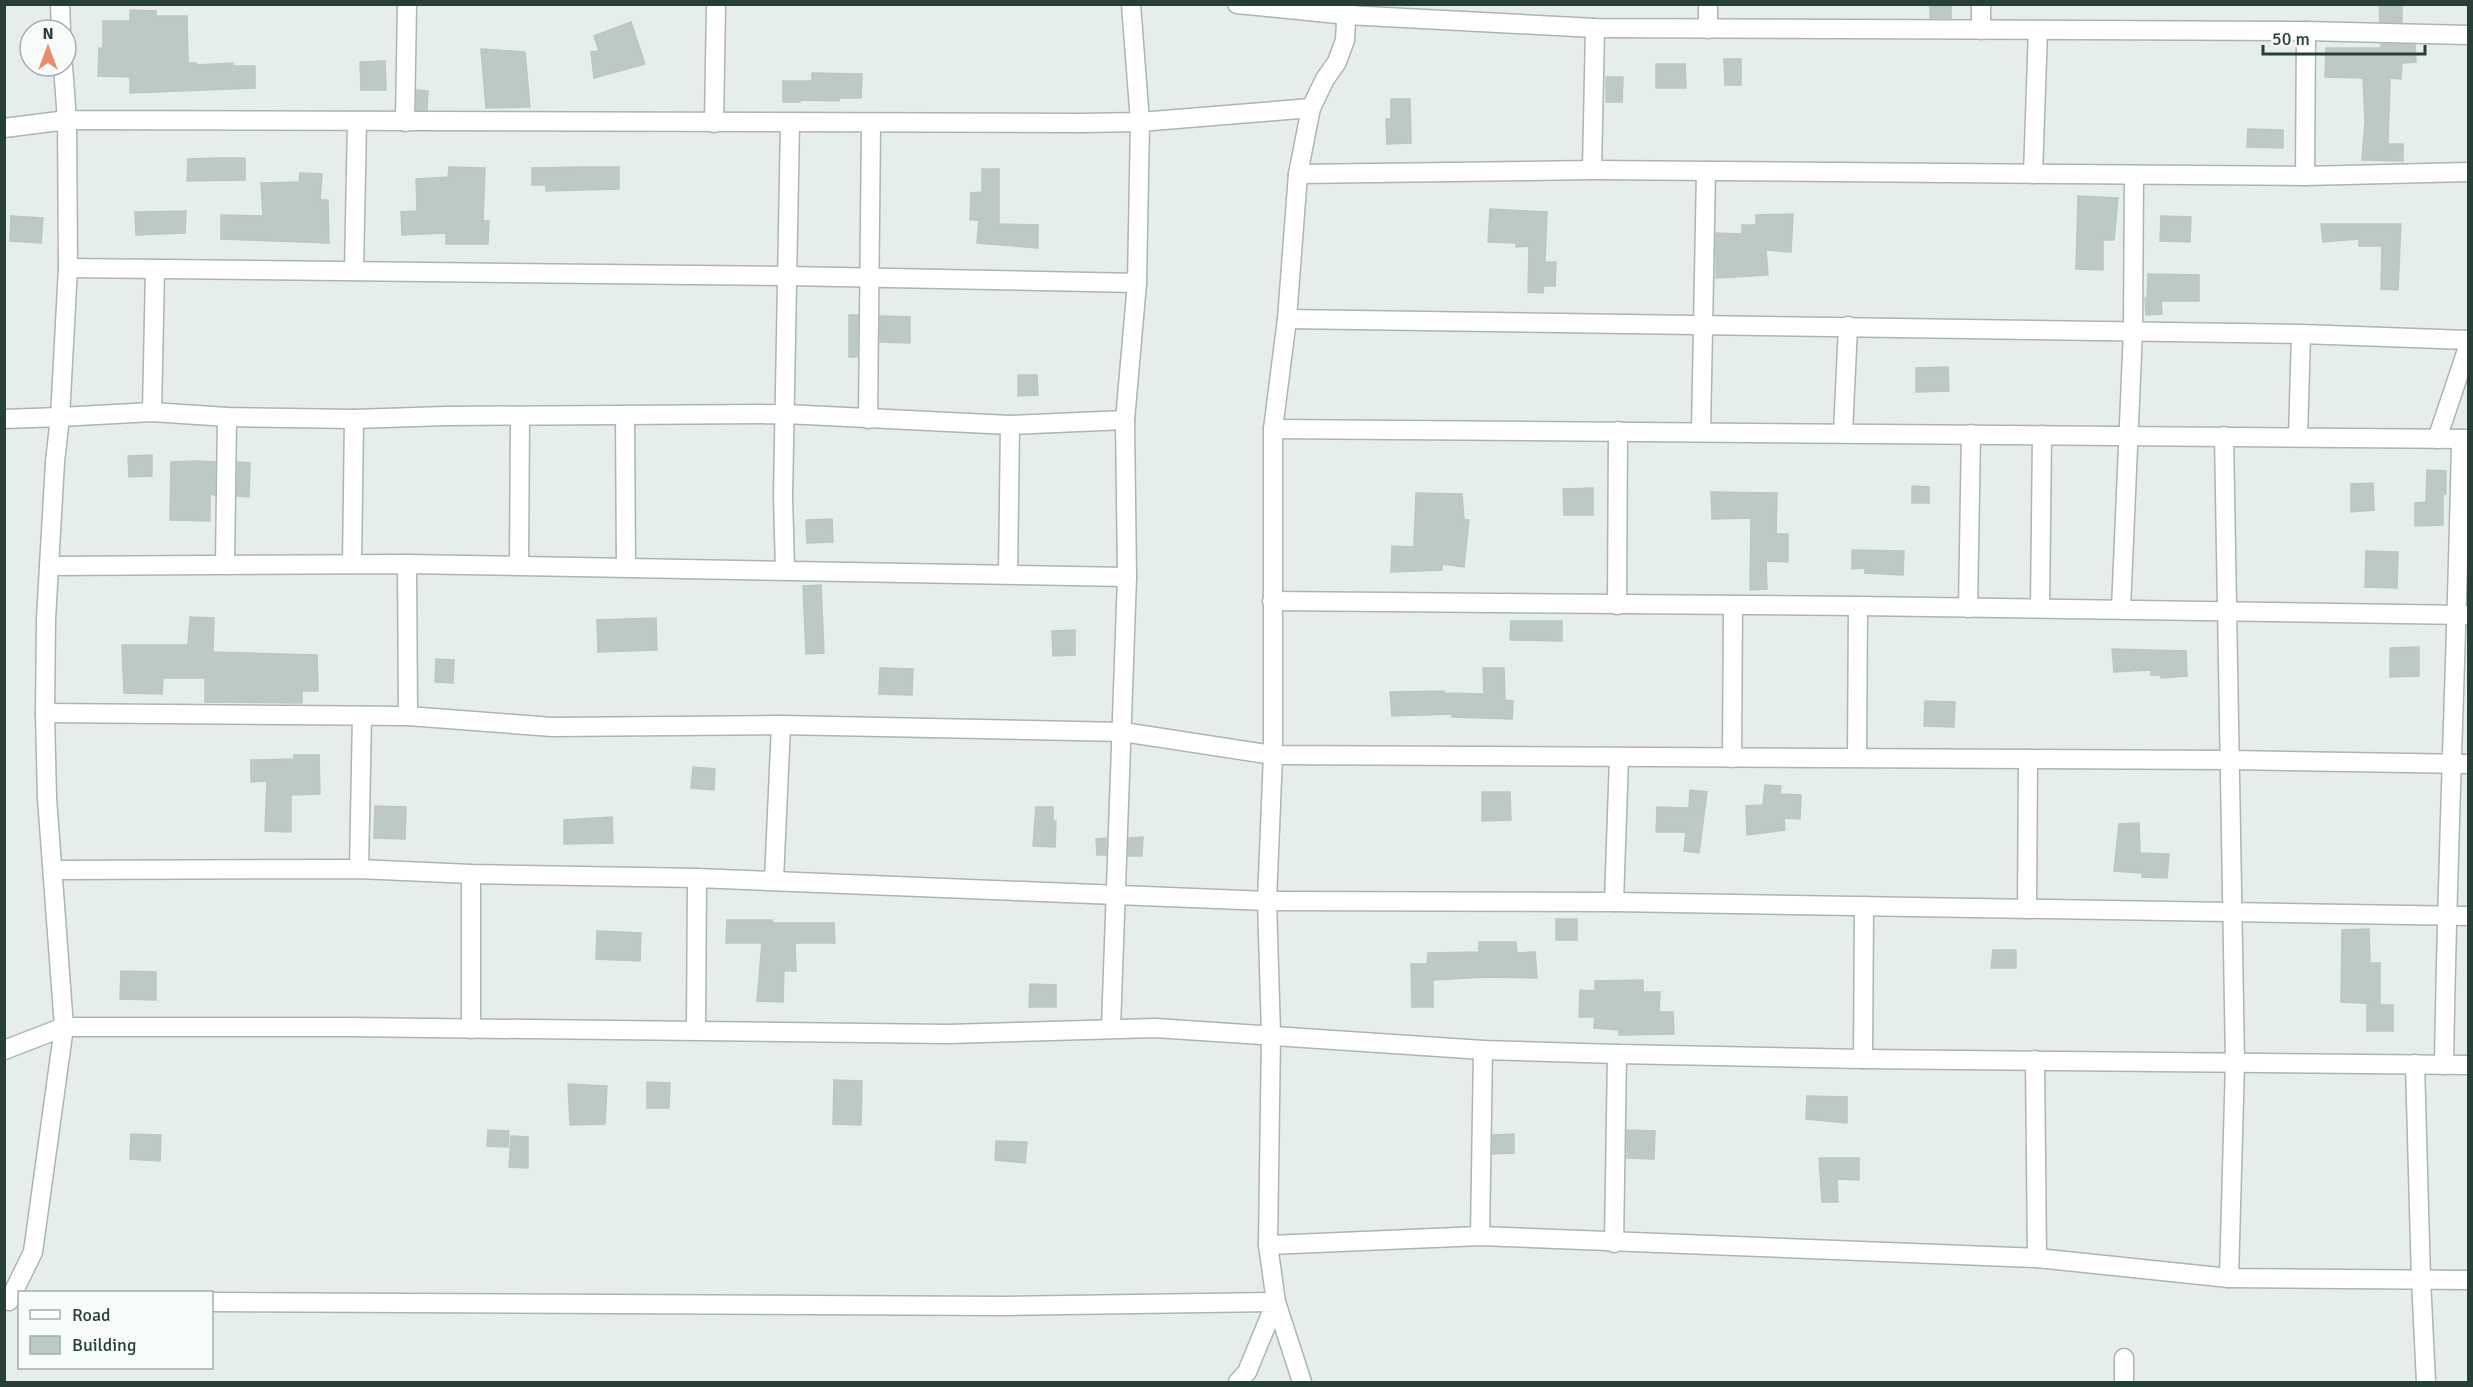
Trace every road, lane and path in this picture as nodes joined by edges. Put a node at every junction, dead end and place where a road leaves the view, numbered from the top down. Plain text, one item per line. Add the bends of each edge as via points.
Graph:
1 (407, 4) edge
2 (716, 4) edge
3 (1131, 4) edge
4 (1236, 4) edge
5 (1708, 4) edge
6 (1981, 4) edge
7 (1347, 10) edge
8 (1595, 28) junction
9 (1708, 28) junction
10 (1981, 30) junction
11 (2038, 30) junction
12 (2306, 31) junction
13 (2469, 35) edge
14 (64, 78) edge
15 (1311, 108) junction
16 (67, 120) junction
17 (357, 121) junction
18 (405, 122) junction
19 (1140, 122) junction
20 (714, 123) junction
21 (790, 123) junction
22 (871, 123) junction
23 (4, 128) edge
24 (1592, 170) junction
25 (1706, 171) junction
26 (2469, 172) edge
27 (1299, 174) junction
28 (2033, 174) junction
29 (2134, 176) junction
30 (2305, 176) junction
31 (68, 268) junction
32 (155, 269) junction
33 (354, 271) junction
34 (787, 276) junction
35 (871, 278) junction
36 (1137, 283) junction
37 (1287, 318) junction
38 (1702, 324) junction
39 (1848, 326) junction
40 (2133, 331) junction
41 (2301, 334) junction
42 (2469, 340) edge
43 (2469, 347) edge
44 (152, 412) junction
45 (785, 414) junction
46 (625, 416) junction
47 (60, 417) junction
48 (227, 417) junction
49 (520, 417) junction
50 (4, 419) edge
51 (354, 419) junction
52 (868, 419) junction
53 (1125, 420) junction
54 (1010, 425) junction
55 (1274, 429) junction
56 (1618, 431) junction
57 (1701, 432) junction
58 (1843, 433) junction
59 (1971, 434) junction
60 (2043, 435) junction
61 (2127, 435) junction
62 (2224, 436) junction
63 (2298, 437) junction
64 (2437, 439) junction
65 (2465, 439) edge
66 (225, 564) junction
67 (352, 564) junction
68 (406, 564) junction
69 (519, 565) junction
70 (49, 566) junction
71 (626, 567) junction
72 (785, 570) junction
73 (1008, 574) junction
74 (1126, 577) junction
75 (1272, 601) junction
76 (1617, 604) junction
77 (1733, 606) junction
78 (1858, 606) junction
79 (1968, 608) junction
80 (2040, 609) junction
81 (2121, 609) junction
82 (2227, 610) junction
83 (2463, 615) edge
84 (45, 713) junction
85 (362, 716) junction
86 (408, 716) junction
87 (781, 725) junction
88 (1123, 732) junction
89 (1273, 755) junction
90 (1619, 757) junction
91 (1732, 758) junction
92 (1857, 758) junction
93 (2028, 759) junction
94 (2231, 760) junction
95 (2460, 764) edge
96 (359, 869) junction
97 (53, 870) junction
98 (471, 874) junction
99 (697, 878) junction
100 (774, 880) junction
101 (1115, 893) junction
102 (1267, 901) junction
103 (1614, 902) junction
104 (1864, 906) junction
105 (2027, 909) junction
106 (2234, 912) junction
107 (2446, 916) junction
108 (2469, 916) edge
109 (64, 1027) junction
110 (1111, 1028) junction
111 (471, 1029) junction
112 (696, 1030) junction
113 (1271, 1034) junction
114 (4, 1050) edge
115 (1483, 1050) junction
116 (1617, 1054) junction
117 (1863, 1059) junction
118 (2034, 1060) junction
119 (2235, 1062) junction
120 (2415, 1064) junction
121 (2444, 1065) junction
122 (2469, 1065) edge
123 (1480, 1236) junction
124 (1614, 1243) junction
125 (1268, 1245) junction
126 (2037, 1258) junction
127 (2229, 1278) junction
128 (2421, 1279) junction
129 (2469, 1280) edge
130 (11, 1301) edge
131 (213, 1302) edge
132 (1276, 1302) junction
133 (2124, 1358) dead end
134 (1238, 1383) edge
135 (1302, 1383) edge
136 (2124, 1383) edge
137 (2426, 1383) edge

1 - 18 street
2 - 20 street
3 - 19 street
4 - 7 street
5 - 9 street
6 - 10 street
7 - 8 street
7 - 15 street via 1345,40 1337,62
8 - 9 street
8 - 24 street
9 - 10 street
10 - 11 street
11 - 12 street
11 - 28 street
12 - 13 street
12 - 30 street
14 - 16 street
15 - 19 street
15 - 27 street
16 - 17 street
16 - 23 street
16 - 31 street
17 - 18 street
17 - 33 street
18 - 20 street
19 - 22 street
19 - 36 street
20 - 21 street
21 - 22 street
21 - 34 street
22 - 35 street
24 - 25 street
24 - 27 street
25 - 28 street
25 - 38 street
26 - 30 street
27 - 37 street
28 - 29 street
29 - 30 street
29 - 40 street
31 - 32 street
31 - 47 street
32 - 33 street
32 - 44 street
33 - 34 street
34 - 35 street
34 - 45 street
35 - 36 street
35 - 52 street
36 - 53 street
37 - 38 street
37 - 55 street
38 - 39 street
38 - 57 street
39 - 40 street
39 - 58 street
40 - 41 street
40 - 61 street
41 - 42 street
41 - 63 street
43 - 64 street
44 - 47 street
44 - 48 street
45 - 46 street
45 - 52 street
45 - 72 street
46 - 49 street
46 - 71 street
47 - 50 street
47 - 70 street
48 - 51 street
48 - 66 street
49 - 51 street
49 - 69 street
51 - 67 street
52 - 54 street
53 - 54 street
53 - 74 street
54 - 73 street
55 - 56 street
55 - 75 street
56 - 57 street
56 - 76 street
57 - 58 street
58 - 59 street
59 - 60 street
59 - 79 street
60 - 61 street
60 - 80 street
61 - 62 street
61 - 81 street
62 - 63 street
62 - 82 street
63 - 64 street
64 - 65 street
65 - 83 street
66 - 67 street
66 - 70 street
67 - 68 street
68 - 69 street
68 - 86 street
69 - 71 street
70 - 84 street
71 - 72 street
72 - 73 street
73 - 74 street
74 - 88 street
75 - 76 street
75 - 89 street
76 - 77 street
77 - 78 street
77 - 91 street
78 - 79 street
78 - 92 street
79 - 80 street
80 - 81 street
81 - 82 street
82 - 83 street
82 - 94 street
83 - 95 street
84 - 85 street
84 - 97 street
85 - 86 street
85 - 96 street
86 - 87 street via 552,727
87 - 88 street
87 - 100 street
88 - 89 street
88 - 101 street
89 - 90 street
89 - 102 street
90 - 91 street
90 - 103 street
91 - 92 street
92 - 93 street
93 - 94 street
93 - 105 street
94 - 95 street
94 - 106 street
95 - 107 street
96 - 97 street
96 - 98 street
97 - 109 street
98 - 99 street
98 - 111 street
99 - 100 street
99 - 112 street
100 - 101 street
101 - 102 street
101 - 110 street
102 - 103 street
102 - 113 street
103 - 104 street
104 - 105 street
104 - 117 street
105 - 106 street
106 - 107 street
106 - 119 street
107 - 108 street
107 - 121 street
109 - 111 street
109 - 114 street
109 - 130 street via 33,1252
110 - 112 street via 948,1034
110 - 113 street
111 - 112 street
113 - 115 street
113 - 125 street
115 - 116 street
115 - 123 street
116 - 117 street
116 - 124 street
117 - 118 street
118 - 119 street
118 - 126 street
119 - 120 street
119 - 127 street
120 - 121 street
120 - 128 street
121 - 122 street
123 - 124 street
123 - 125 street
124 - 126 street
125 - 132 street
126 - 127 street
127 - 128 street
128 - 129 street
128 - 137 street
131 - 132 street via 1004,1306
132 - 134 street via 1247,1372
132 - 135 street
133 - 136 street

